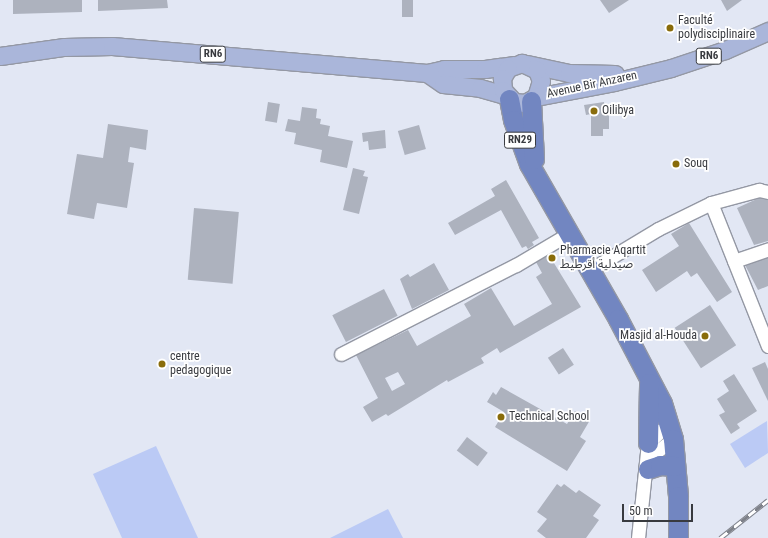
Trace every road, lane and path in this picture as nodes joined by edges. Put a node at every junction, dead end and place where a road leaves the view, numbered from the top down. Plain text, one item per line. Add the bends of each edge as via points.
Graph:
1 (768, 31) edge
2 (0, 56) edge
3 (520, 64) junction
4 (427, 73) junction
5 (647, 74) junction
6 (507, 97) junction
7 (533, 99) junction
8 (537, 178) junction
9 (768, 192) edge
10 (711, 203) junction
11 (570, 233) junction
12 (768, 249) edge
13 (734, 261) junction
14 (590, 270) junction
15 (768, 346) edge
16 (341, 354) dead end
17 (649, 375) junction
18 (671, 431) junction
19 (648, 443) junction
20 (675, 472) junction
21 (646, 473) junction
22 (638, 538) edge
23 (667, 538) edge
24 (678, 538) edge

1 - 5 main road, Avenue Bir Anzaren / RN6 via 696,60
2 - 4 main road, RN6 via 64,47 112,46
3 - 4 main road, RN6 via 485,69 444,69
3 - 5 main road, Avenue Bir Anzaren / RN6 via 584,75
3 - 6 main road via 502,78
3 - 7 main road via 537,70 541,81
4 - 6 main road, RN6 via 443,84 480,88
5 - 7 main road, Avenue Bir Anzaren / RN6
6 - 7 main road, RN6 via 519,103
6 - 8 highway, RN29 via 521,145
7 - 8 highway, RN29 via 533,152
8 - 11 highway, RN29
9 - 10 street via 759,190
10 - 13 street
10 - 14 street via 658,229
11 - 14 highway, RN29
11 - 16 street via 516,265
12 - 13 street
13 - 15 street
14 - 17 highway, RN29
17 - 18 highway, RN29
17 - 19 highway
18 - 19 street
18 - 20 highway, RN29
18 - 21 street via 655,453
19 - 21 street
20 - 21 highway via 660,465
20 - 23 highway, RN29 via 668,495
20 - 24 highway, RN29
21 - 22 street

